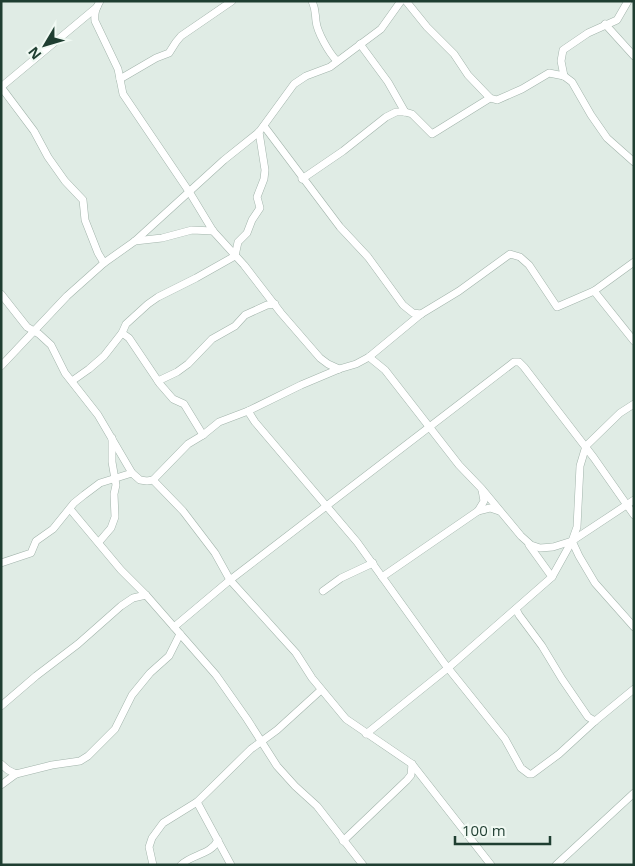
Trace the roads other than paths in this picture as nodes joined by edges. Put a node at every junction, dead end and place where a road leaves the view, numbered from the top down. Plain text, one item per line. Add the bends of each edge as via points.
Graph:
1 (232, 1) edge
2 (312, 1) edge
3 (319, 1) edge
4 (401, 1) edge
5 (406, 1) edge
6 (628, 1) edge
7 (98, 3) edge
8 (316, 13) junction
9 (605, 24) junction
10 (360, 44) junction
11 (634, 56) edge
12 (336, 61) junction
13 (564, 76) junction
14 (120, 79) junction
15 (1, 87) edge
16 (490, 98) junction
17 (405, 112) junction
18 (261, 129) junction
19 (634, 162) edge
20 (302, 178) junction
21 (190, 193) junction
22 (213, 231) junction
23 (135, 241) junction
24 (235, 256) junction
25 (634, 262) edge
26 (104, 263) junction
27 (594, 290) junction
28 (1, 294) edge
29 (275, 304) junction
30 (421, 314) junction
31 (34, 331) junction
32 (122, 333) junction
33 (634, 341) edge
34 (370, 357) junction
35 (1, 366) edge
36 (339, 368) junction
37 (72, 381) junction
38 (158, 381) junction
39 (634, 404) edge
40 (248, 412) junction
41 (430, 426) junction
42 (203, 435) junction
43 (112, 438) junction
44 (586, 446) junction
45 (132, 473) junction
46 (115, 479) junction
47 (153, 480) junction
48 (482, 488) junction
49 (634, 500) edge
50 (626, 505) junction
51 (325, 506) junction
52 (70, 509) junction
53 (478, 511) junction
54 (499, 511) junction
55 (634, 515) edge
56 (572, 541) junction
57 (99, 542) junction
58 (527, 542) junction
59 (1, 563) edge
60 (372, 563) junction
61 (382, 577) junction
62 (552, 577) junction
63 (230, 580) junction
64 (323, 591) dead end
65 (146, 595) junction
66 (516, 609) junction
67 (174, 626) junction
68 (634, 627) edge
69 (180, 634) junction
70 (448, 668) junction
71 (634, 688) edge
72 (322, 690) junction
73 (1, 706) edge
74 (595, 721) junction
75 (366, 734) junction
76 (261, 742) junction
77 (1, 755) edge
78 (1, 764) edge
79 (412, 764) junction
80 (16, 774) junction
81 (1, 785) edge
82 (634, 793) edge
83 (197, 802) junction
84 (218, 840) junction
85 (343, 840) junction
86 (153, 865) edge
87 (181, 865) edge
88 (231, 865) edge
89 (363, 865) edge
90 (491, 865) edge
91 (556, 865) edge

1 - 14 street via 181,36 169,53
2 - 8 street
3 - 8 street
4 - 10 street via 384,27
5 - 16 street
6 - 9 street via 617,20
7 - 14 street via 95,21
7 - 15 street
8 - 12 street via 329,53
9 - 11 street
9 - 13 street via 563,50
10 - 12 street
10 - 17 street
12 - 18 street via 294,84
13 - 16 street via 549,73 497,100
13 - 19 street via 572,82 607,138
14 - 21 street via 123,94
15 - 26 street via 34,131 64,181 83,200 86,220
16 - 17 street via 432,134 417,118
17 - 20 street via 390,114
18 - 20 street
18 - 21 street
18 - 24 street via 265,170 257,197 260,208 247,233 238,242
20 - 30 street via 403,305 413,313
21 - 22 street
21 - 23 street
22 - 23 street via 192,230
22 - 24 street
23 - 26 street
24 - 29 street
24 - 32 street via 158,297 129,321
25 - 27 street
26 - 31 street
27 - 30 street via 557,307 530,266 520,257 510,254
27 - 33 street
28 - 31 street via 27,327
29 - 36 street via 320,358
29 - 38 street via 246,315 231,329 212,339 188,364
30 - 34 street
31 - 35 street
31 - 37 street via 51,345
32 - 37 street via 104,356
32 - 38 street via 132,340
34 - 36 street
34 - 41 street via 385,370
36 - 40 street
37 - 43 street
38 - 42 street via 172,398 184,404
39 - 44 street
40 - 42 street via 218,422
40 - 51 street
41 - 44 street via 511,363 517,362
41 - 48 street
41 - 51 street
42 - 47 street via 188,444
43 - 45 street
43 - 46 street
44 - 50 street
44 - 56 street via 580,466 577,527
45 - 46 street
45 - 47 street via 140,480
46 - 52 street via 100,483
46 - 57 street via 114,521
47 - 63 street via 183,511 215,553
48 - 53 street via 484,501
48 - 54 street
49 - 50 street
50 - 55 street
50 - 56 street
51 - 60 street
51 - 63 street
52 - 57 street
52 - 59 street via 54,529 36,542 31,553
53 - 54 street via 490,508
53 - 61 street
54 - 58 street
56 - 58 street via 540,548
56 - 62 street
56 - 68 street via 596,583
57 - 65 street
58 - 62 street
60 - 61 street
60 - 64 street
61 - 70 street
62 - 66 street
63 - 67 street
63 - 72 street via 296,654
65 - 67 street
65 - 73 street via 121,606
66 - 70 street
66 - 74 street via 588,717
67 - 69 street
69 - 76 street via 216,675
69 - 80 street via 172,652 132,694 115,729 88,756 80,761
70 - 74 street via 505,739 521,768 529,774 554,758
70 - 75 street
71 - 74 street
72 - 75 street via 346,719
72 - 76 street
75 - 79 street
76 - 83 street
76 - 85 street via 277,766 317,806
77 - 78 street
78 - 80 street
79 - 85 street via 407,780
79 - 90 street
80 - 81 street
82 - 91 street
83 - 84 street
83 - 86 street via 156,831 149,847
84 - 87 street via 211,848
84 - 88 street
85 - 89 street

